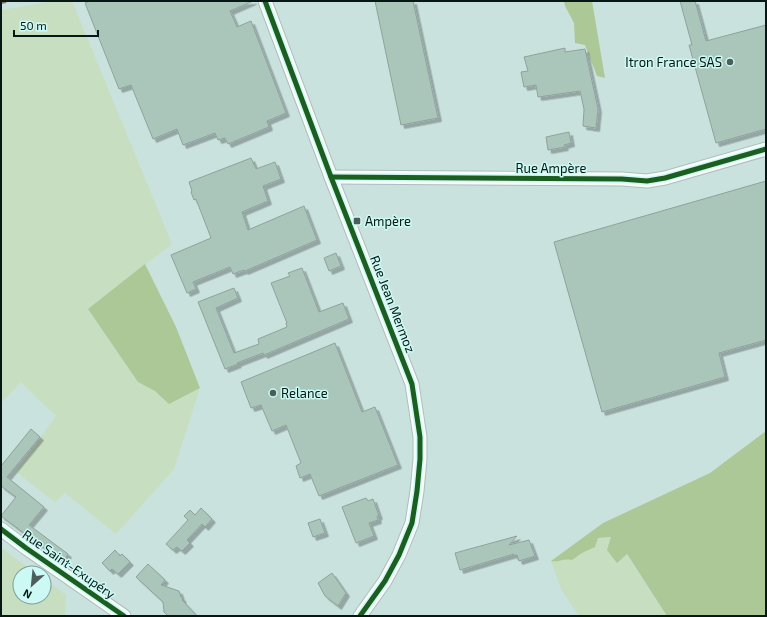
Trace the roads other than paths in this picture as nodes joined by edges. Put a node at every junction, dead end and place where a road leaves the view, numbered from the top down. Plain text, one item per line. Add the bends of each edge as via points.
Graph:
1 (265, 1) edge
2 (766, 149) edge
3 (331, 177) junction
4 (1, 529) edge
5 (124, 616) edge
6 (360, 616) edge

1 - 3 street, Rue Jean Mermoz
2 - 3 street, Rue Ampère via 647,181
3 - 6 street, Rue Jean Mermoz via 412,384 420,437 418,483 412,523 385,581
4 - 5 street, Rue Saint-Exupéry

